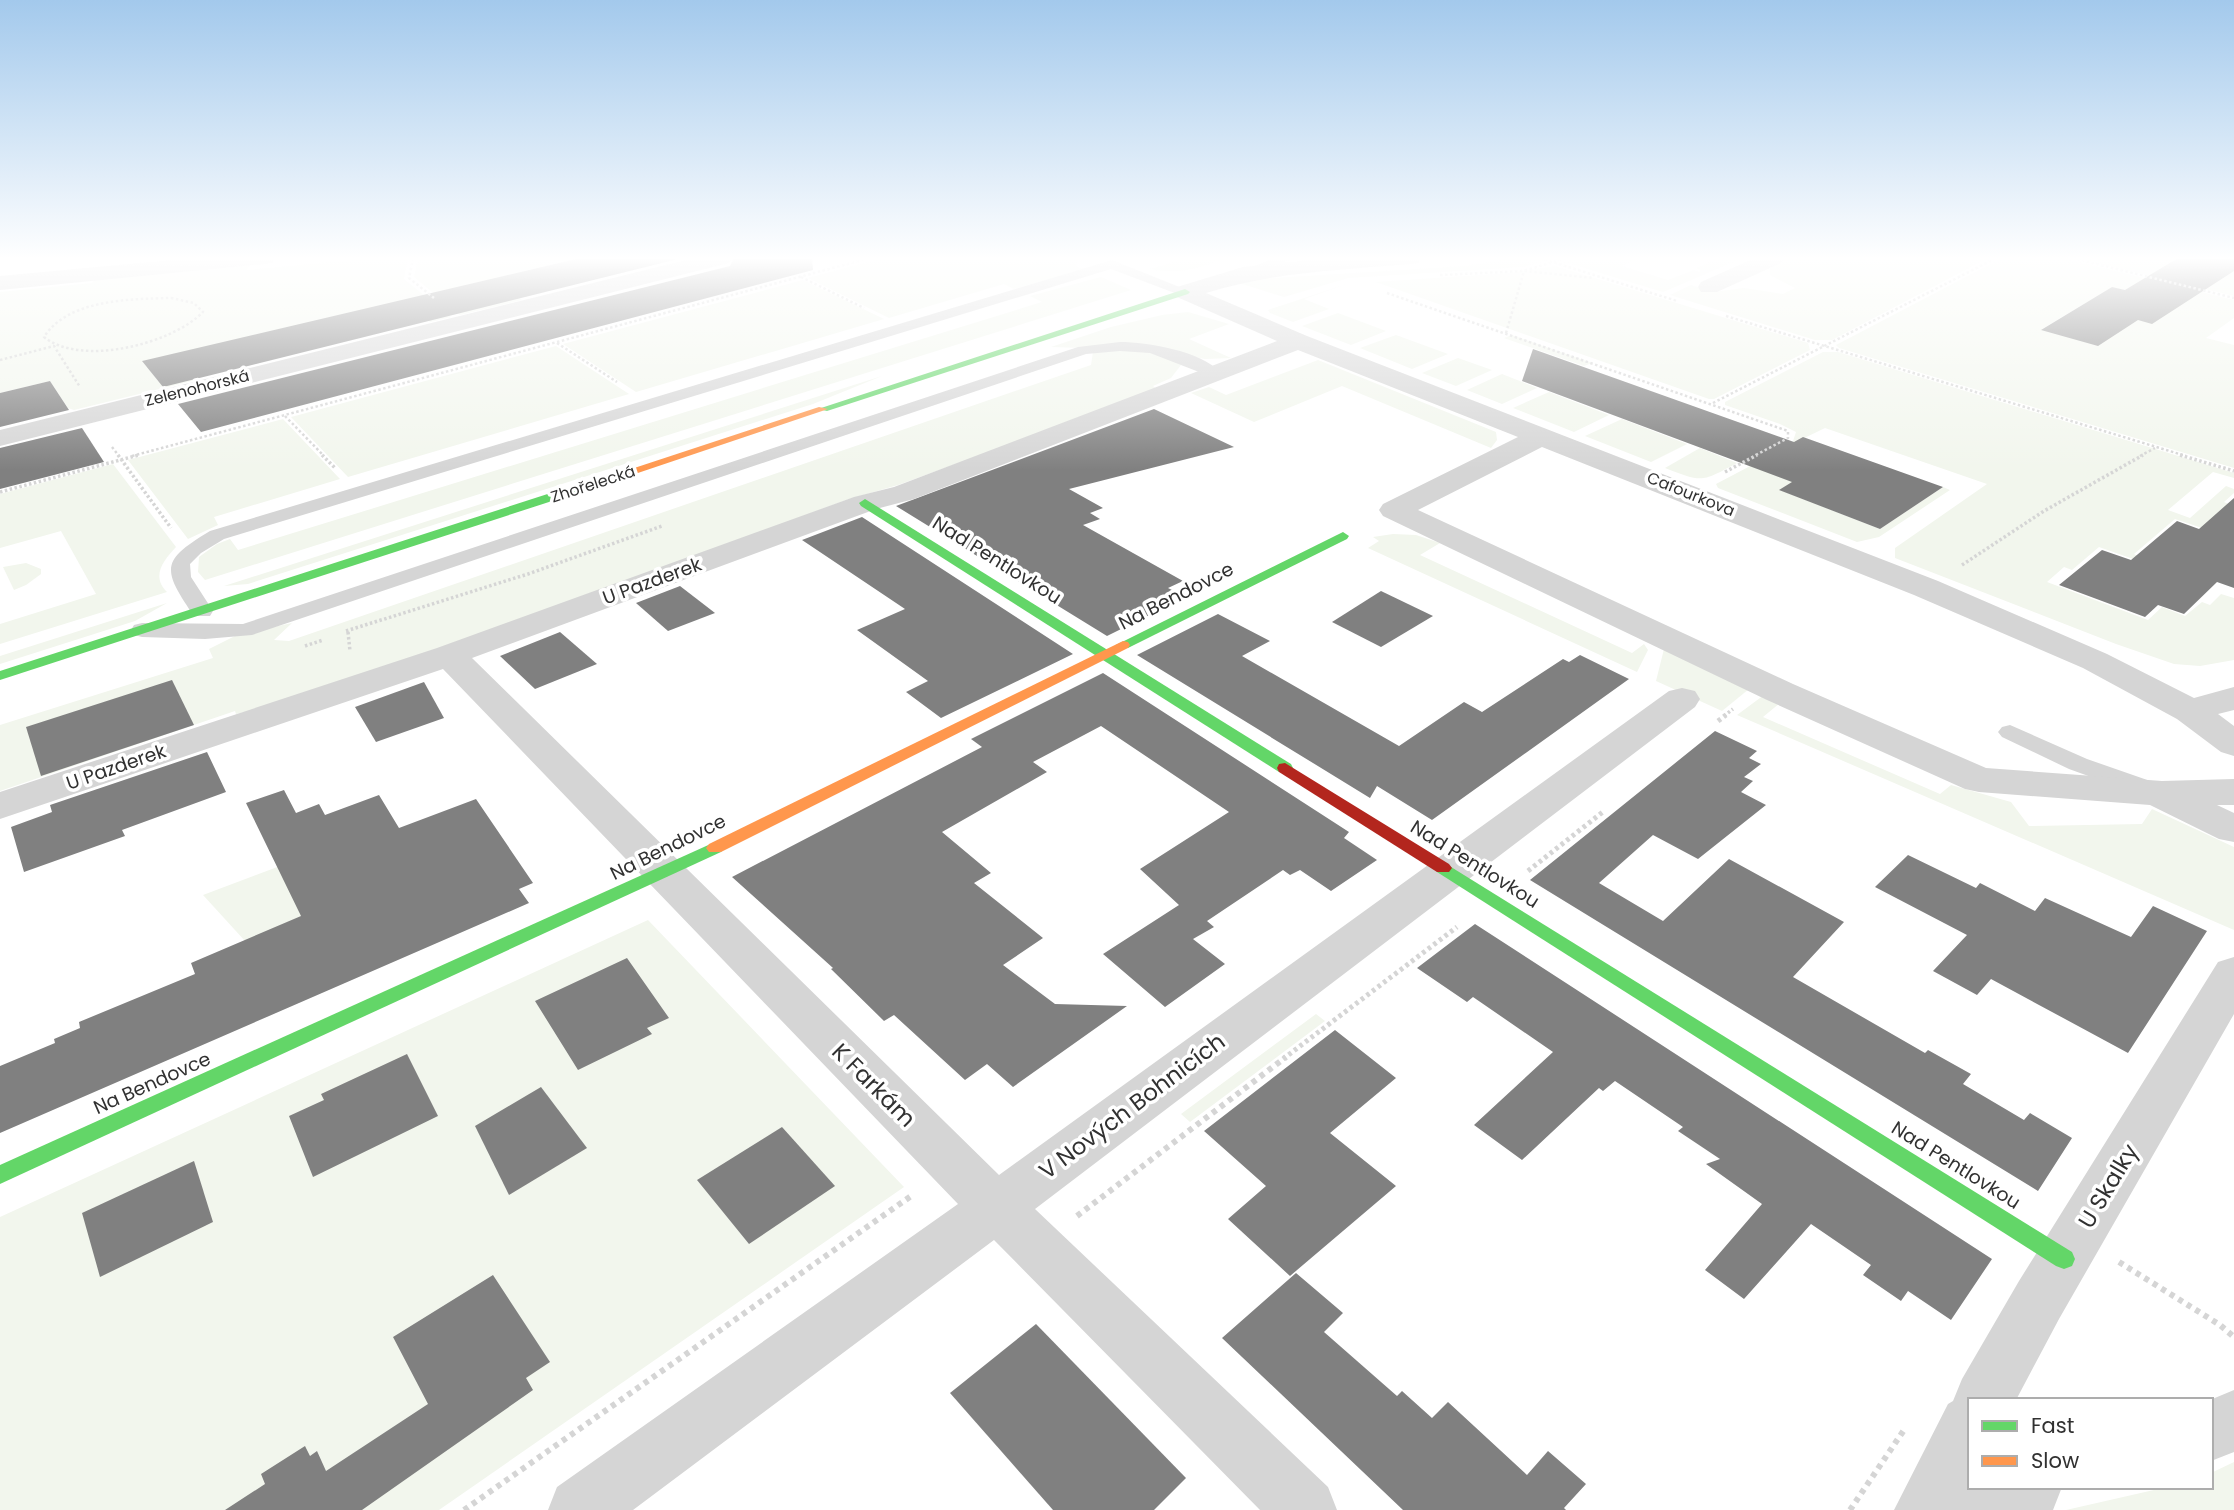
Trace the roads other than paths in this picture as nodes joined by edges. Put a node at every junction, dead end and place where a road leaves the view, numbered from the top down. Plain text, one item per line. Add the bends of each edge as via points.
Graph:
1 (438, 328) edge
2 (886, 328) edge
3 (1073, 328) edge
4 (1269, 328) edge
5 (1298, 341) junction
6 (1212, 372) junction
7 (1542, 436) junction
8 (0, 438) edge
9 (865, 503) junction
10 (1343, 536) dead end
11 (202, 611) junction
12 (142, 630) junction
13 (1107, 654) junction
14 (449, 655) junction
15 (0, 676) edge
16 (2234, 698) edge
17 (2190, 711) junction
18 (1697, 712) road end
19 (2010, 732) dead end
20 (2234, 744) edge
21 (2234, 792) edge
22 (2158, 793) junction
23 (0, 806) edge
24 (2234, 829) edge
25 (1446, 872) junction
26 (665, 873) junction
27 (2234, 974) edge
28 (0, 1175) edge
29 (997, 1207) junction
30 (2071, 1248) junction
31 (1984, 1398) edge
32 (2234, 1420) edge
33 (1968, 1429) edge
34 (2213, 1430) edge
35 (2020, 1489) edge
36 (1927, 1508) edge
37 (580, 1510) edge
38 (1304, 1510) edge

1 - 8 street, Zelenohorská
2 - 11 lane via 217,534 180,562 181,577
3 - 11 street, Zhořelecká
4 - 5 street, Cafourkova
5 - 6 street, U Pazderek
5 - 7 street, Cafourkova
6 - 9 street, U Pazderek via 989,461
6 - 12 lane via 1150,347 1115,345 1084,351 288,617 244,630
7 - 17 street, Cafourkova via 1926,588 2095,661
7 - 22 street via 1394,510 1979,780
9 - 13 street, Nad Pentlovkou
9 - 14 street, U Pazderek
10 - 13 street, Na Bendovce
11 - 12 street, Zhořelecká
12 - 15 street, Zhořelecká
13 - 25 street, Nad Pentlovkou
13 - 26 street, Na Bendovce
14 - 23 street, U Pazderek
14 - 26 street, K Farkám
16 - 17 street
17 - 20 street, Cafourkova
18 - 25 street, V Nových Bohnicích
19 - 22 lane via 2078,764
21 - 22 street
22 - 24 street
25 - 29 street, V Nových Bohnicích
25 - 30 street, Nad Pentlovkou
26 - 28 street, Na Bendovce
26 - 29 street, K Farkám
27 - 30 street, U Skalky
29 - 37 street, V Nových Bohnicích
29 - 38 street, K Farkám
30 - 31 street, U Skalky
32 - 34 street
33 - 36 street
35 - 36 street

